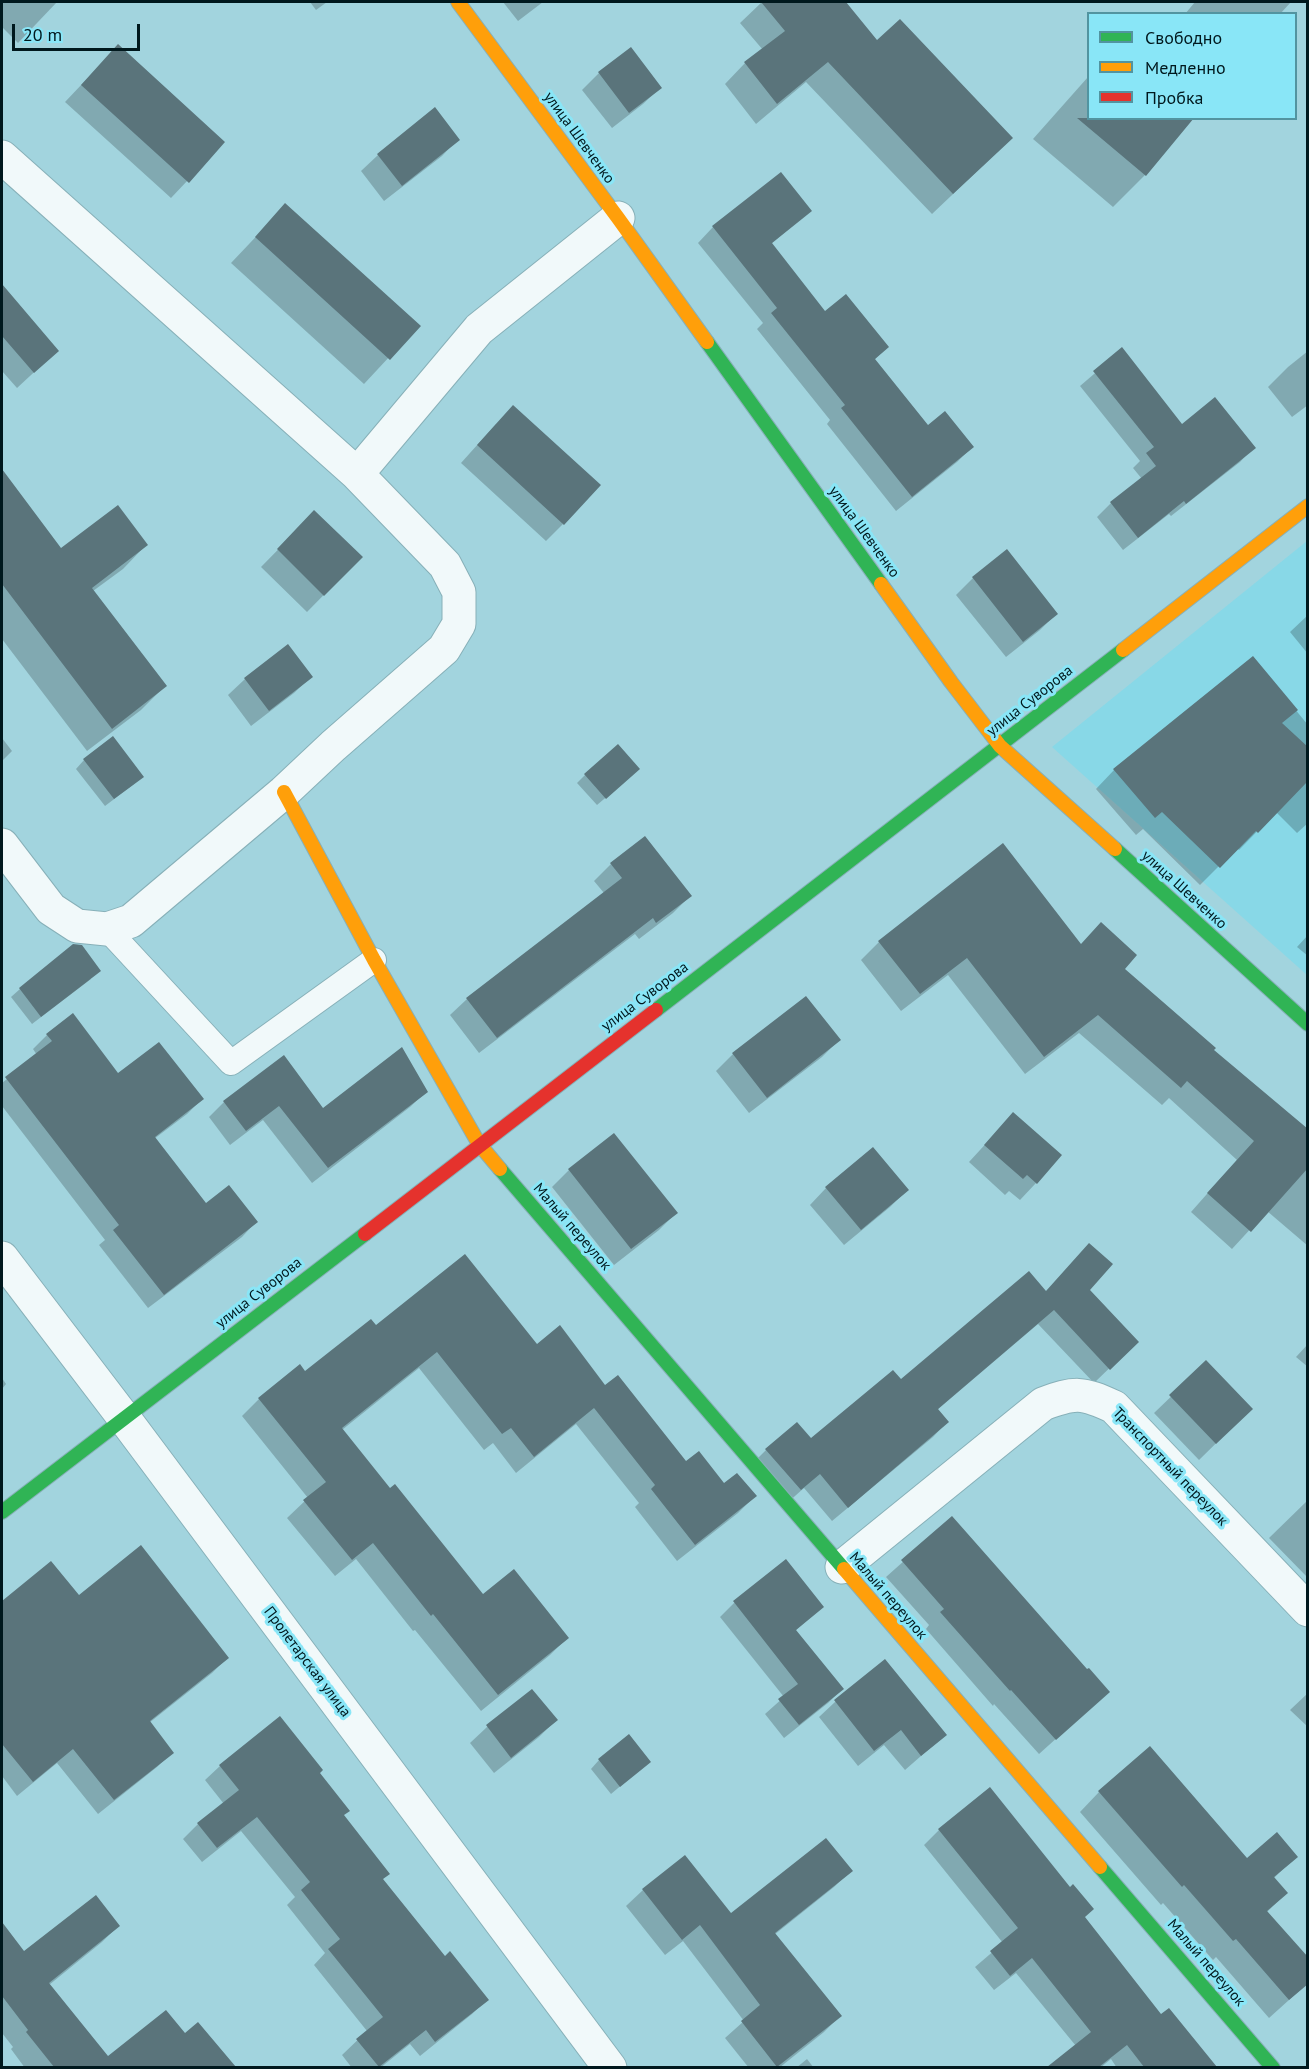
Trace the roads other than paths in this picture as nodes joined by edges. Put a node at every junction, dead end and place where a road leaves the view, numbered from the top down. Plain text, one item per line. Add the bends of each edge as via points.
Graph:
1 (458, 2) edge
2 (2, 158) edge
3 (618, 218) junction
4 (357, 474) junction
5 (1308, 506) edge
6 (1000, 746) junction
7 (284, 792) junction
8 (2, 845) edge
9 (107, 929) junction
10 (374, 960) junction
11 (1308, 1024) edge
12 (479, 1144) junction
13 (2, 1258) edge
14 (124, 1418) junction
15 (2, 1512) edge
16 (842, 1567) junction
17 (1308, 1610) edge
18 (610, 2067) edge
19 (1273, 2067) edge

1 - 3 street, улица Шевченко
2 - 4 street
3 - 4 street via 479,329
3 - 6 street, улица Шевченко
4 - 7 street via 445,565 459,592 459,624 444,649
5 - 6 street, улица Суворова
6 - 11 street, улица Шевченко
6 - 12 street, улица Суворова
7 - 9 street via 131,921
7 - 10 street, Малый переулок
8 - 9 street via 51,909 77,926
9 - 10 lane via 231,1063
10 - 12 street, Малый переулок
12 - 14 street, улица Суворова
12 - 16 street, Малый переулок
13 - 14 street, Пролетарская улица
14 - 15 street, улица Суворова
14 - 18 street, Пролетарская улица
16 - 17 street, Транспортный переулок via 1043,1404 1067,1395 1092,1397 1113,1407
16 - 19 street, Малый переулок

